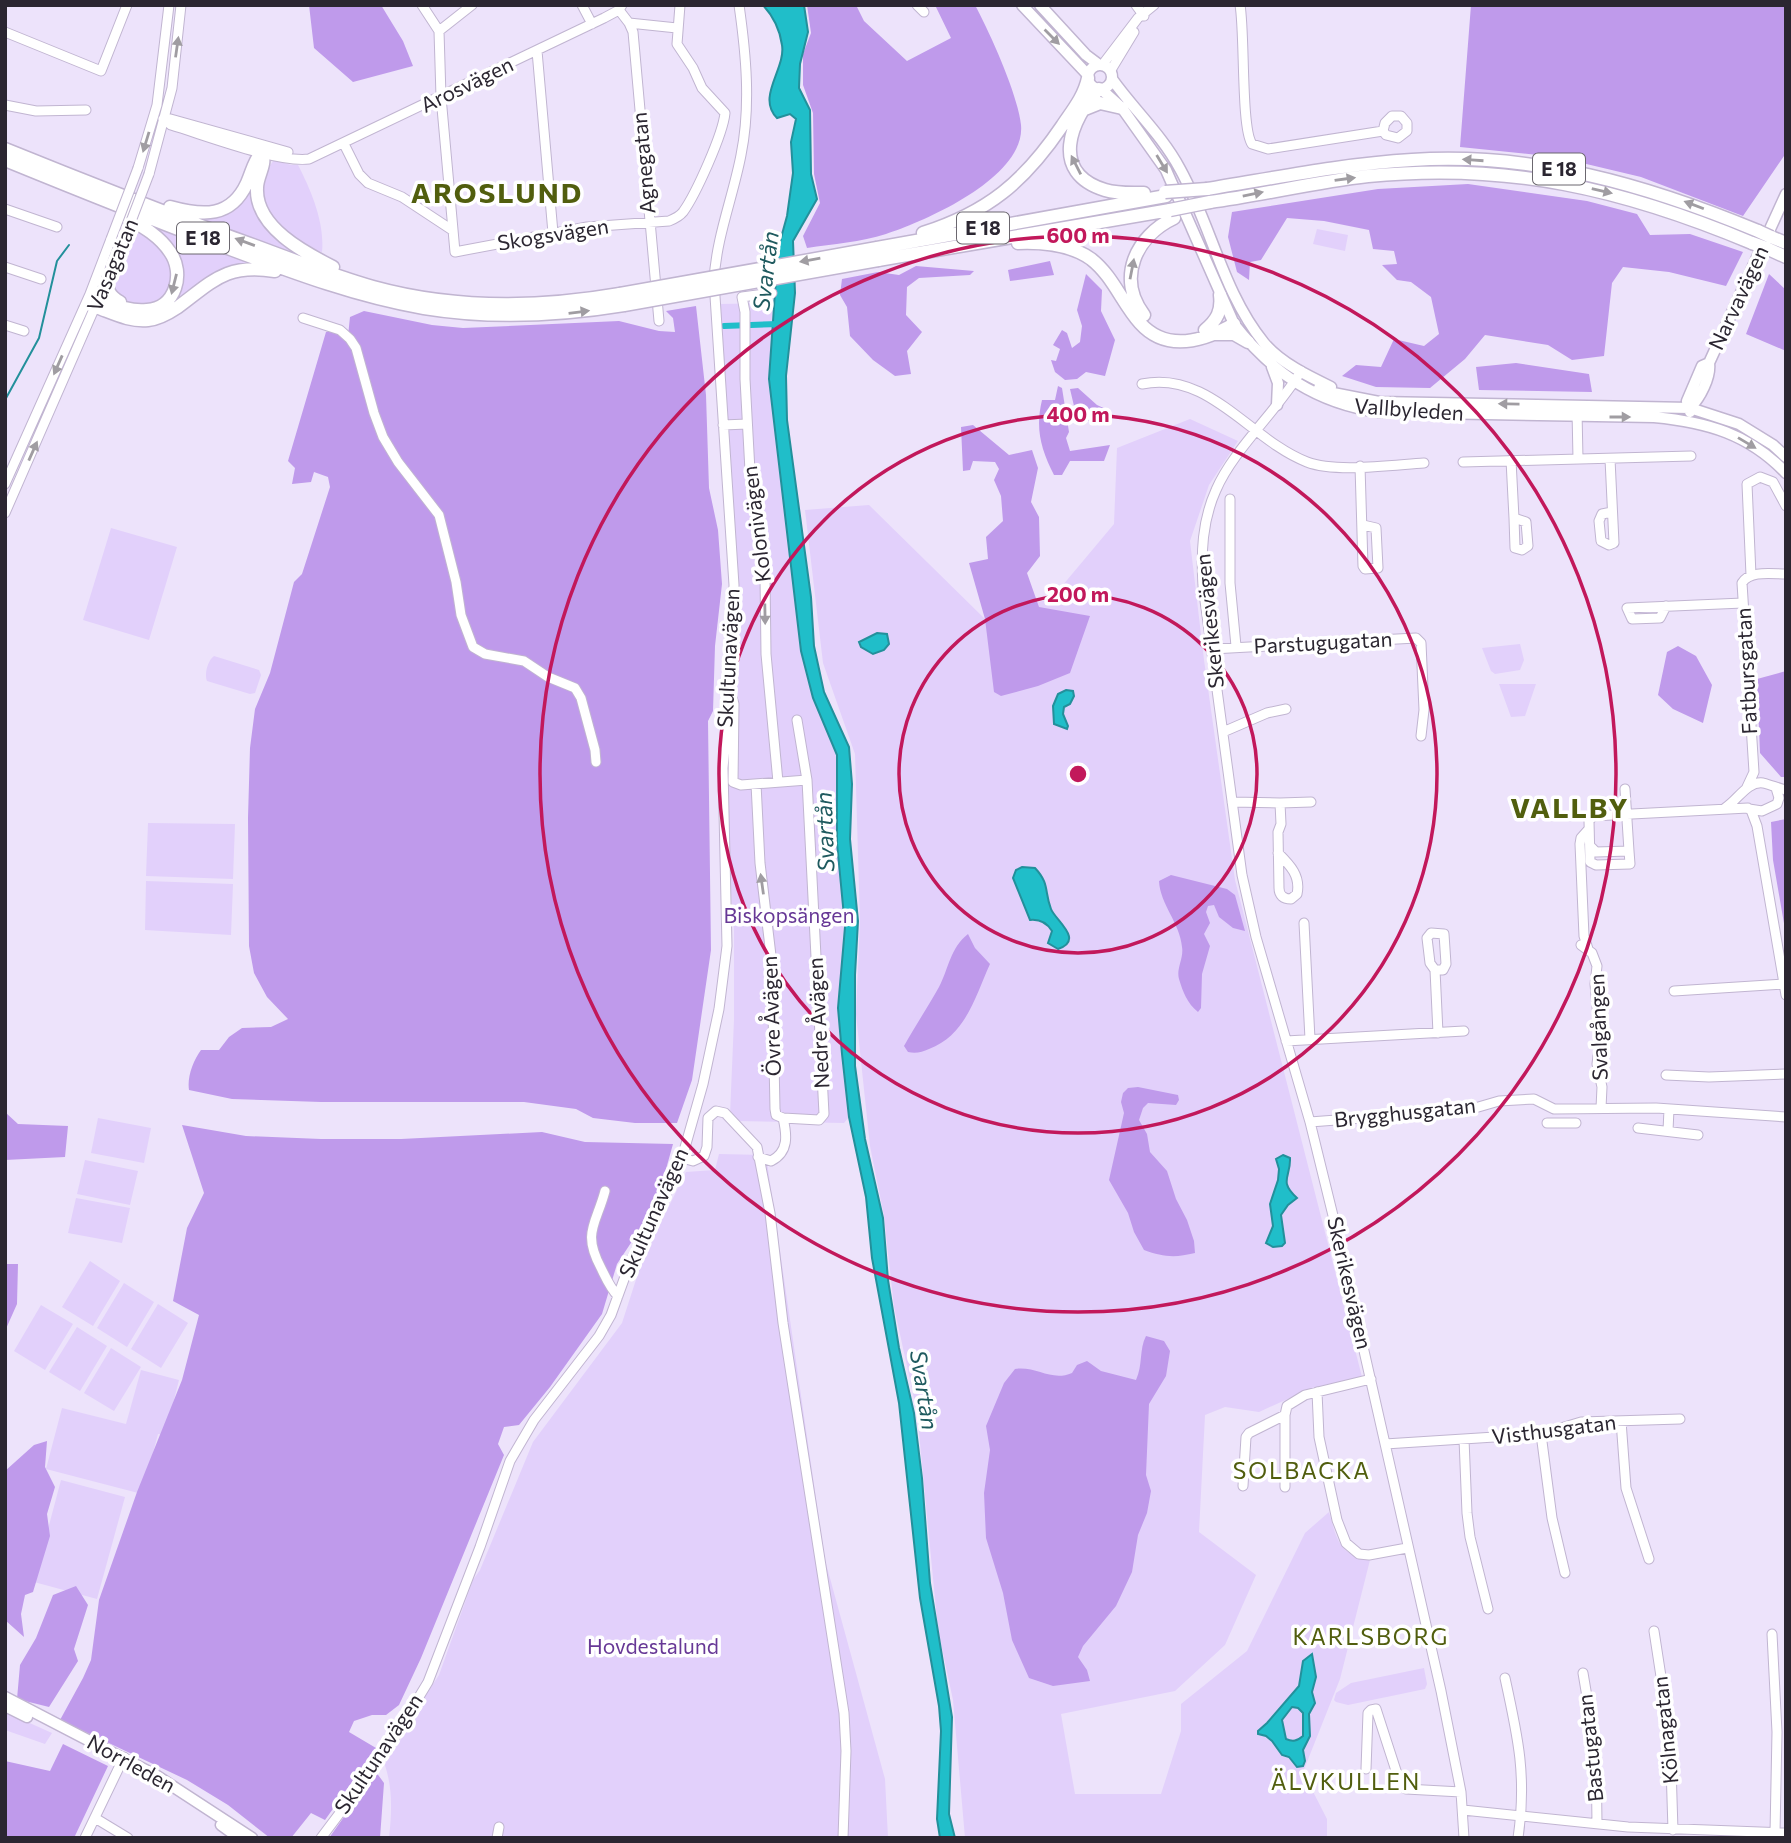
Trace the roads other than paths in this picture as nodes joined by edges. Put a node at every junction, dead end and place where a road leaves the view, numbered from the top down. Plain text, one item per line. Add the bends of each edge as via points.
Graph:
1 (127, 5) edge
2 (169, 5) edge
3 (181, 5) edge
4 (422, 5) edge
5 (472, 5) edge
6 (582, 5) edge
7 (680, 5) edge
8 (739, 5) edge
9 (1022, 5) edge
10 (1040, 5) edge
11 (1136, 5) edge
12 (1153, 5) edge
13 (1240, 5) edge
14 (621, 8) edge
15 (1144, 16) junction
16 (629, 23) junction
17 (592, 24) junction
18 (677, 28) junction
19 (439, 31) junction
20 (5, 33) edge
21 (537, 51) junction
22 (1106, 69) junction
23 (1088, 77) junction
24 (1100, 89) junction
25 (441, 97) junction
26 (169, 103) junction
27 (5, 105) edge
28 (1122, 108) junction
29 (86, 110) dead end
30 (1080, 114) junction
31 (159, 118) junction
32 (186, 126) junction
33 (1383, 131) dead end
34 (344, 144) junction
35 (157, 148) junction
36 (263, 148) junction
37 (5, 149) edge
38 (5, 160) edge
39 (119, 193) junction
40 (1165, 194) junction
41 (1786, 194) edge
42 (100, 198) junction
43 (5, 209) edge
44 (1172, 214) junction
45 (649, 222) junction
46 (57, 227) dead end
47 (452, 230) junction
48 (553, 233) junction
49 (1755, 237) junction
50 (985, 242) junction
51 (1768, 243) junction
52 (1786, 243) edge
53 (878, 254) junction
54 (1786, 257) edge
55 (5, 267) edge
56 (308, 270) junction
57 (328, 277) junction
58 (108, 278) junction
59 (41, 279) dead end
60 (772, 293) dead end
61 (1220, 295) junction
62 (622, 300) junction
63 (93, 304) junction
64 (124, 308) junction
65 (303, 318) dead end
66 (1237, 320) junction
67 (659, 321) dead end
68 (5, 325) edge
69 (24, 331) dead end
70 (1209, 333) junction
71 (1248, 342) junction
72 (1269, 362) junction
73 (1709, 363) junction
74 (1298, 377) junction
75 (1142, 384) dead end
76 (1700, 394) junction
77 (1577, 404) junction
78 (1277, 405) junction
79 (1690, 408) junction
80 (1709, 413) junction
81 (1577, 417) junction
82 (1688, 420) junction
83 (747, 424) junction
84 (723, 425) junction
85 (1257, 430) junction
86 (1691, 456) dead end
87 (1786, 457) edge
88 (1610, 458) junction
89 (1578, 459) junction
90 (1511, 460) junction
91 (1424, 463) dead end
92 (1463, 463) dead end
93 (1360, 466) junction
94 (1786, 473) edge
95 (5, 484) edge
96 (1230, 499) dead end
97 (1786, 506) edge
98 (1612, 512) dead end
99 (5, 513) edge
100 (1514, 518) dead end
101 (1363, 525) junction
102 (1786, 573) edge
103 (1751, 575) junction
104 (1743, 603) junction
105 (1666, 606) dead end
106 (1236, 646) junction
107 (1212, 649) junction
108 (730, 693) junction
109 (1286, 709) dead end
110 (797, 720) dead end
111 (1223, 732) junction
112 (1421, 736) dead end
113 (596, 762) dead end
114 (1754, 772) junction
115 (807, 780) junction
116 (778, 782) junction
117 (756, 784) junction
118 (1776, 787) edge
119 (1625, 789) dead end
120 (1745, 790) junction
121 (1232, 802) junction
122 (1311, 802) dead end
123 (1280, 803) junction
124 (1778, 805) edge
125 (1724, 808) junction
126 (1749, 809) junction
127 (1627, 814) junction
128 (1757, 826) junction
129 (1589, 829) junction
130 (1279, 853) junction
131 (1304, 923) dead end
132 (1435, 970) dead end
133 (1785, 985) edge
134 (1674, 991) dead end
135 (1786, 995) edge
136 (1464, 1031) dead end
137 (1438, 1033) junction
138 (1310, 1039) junction
139 (1286, 1041) junction
140 (1786, 1074) edge
141 (1667, 1075) dead end
142 (1601, 1108) junction
143 (1554, 1109) junction
144 (1669, 1109) junction
145 (1786, 1117) edge
146 (783, 1118) junction
147 (1310, 1122) junction
148 (1576, 1124) dead end
149 (1638, 1128) dead end
150 (1668, 1131) junction
151 (1698, 1135) dead end
152 (682, 1157) junction
153 (758, 1157) junction
154 (605, 1191) dead end
155 (618, 1296) junction
156 (1371, 1379) junction
157 (1317, 1392) junction
158 (1285, 1415) junction
159 (1680, 1419) dead end
160 (1621, 1421) junction
161 (1541, 1434) junction
162 (1464, 1439) junction
163 (1385, 1444) junction
164 (1243, 1486) dead end
165 (1285, 1487) dead end
166 (1407, 1548) junction
167 (1649, 1559) dead end
168 (1564, 1573) dead end
169 (1488, 1609) dead end
170 (1654, 1631) dead end
171 (1772, 1634) dead end
172 (1583, 1673) dead end
173 (1505, 1678) dead end
174 (5, 1697) edge
175 (5, 1706) edge
176 (122, 1760) junction
177 (1366, 1769) dead end
178 (1461, 1791) junction
179 (1463, 1810) junction
180 (1521, 1816) junction
181 (95, 1818) junction
182 (1597, 1823) junction
183 (499, 1827) dead end
184 (1673, 1830) junction
185 (1775, 1833) junction
186 (1786, 1833) edge
187 (1763, 1835) edge
188 (85, 1838) edge
189 (128, 1838) edge
190 (239, 1838) edge
191 (252, 1838) edge
192 (321, 1838) edge
193 (497, 1838) edge
194 (844, 1838) edge
195 (1464, 1838) edge
196 (1518, 1838) edge

1 - 20 street via 101,71
2 - 31 street, Vasagatan
26 -> 3 street, Vasagatan
4 - 19 street
5 - 19 street
6 - 17 street
7 - 18 street
8 - 84 street, Skultunavägen via 746,118 714,281
9 -> 23 main road
10 - 22 main road via 1086,55
11 - 15 street
12 - 15 street
13 - 33 street via 1245,120 1252,144 1268,149
14 - 16 street, Agnegatan
14 - 17 street, Arosvägen
15 - 22 street
16 - 18 street
16 - 45 street, Agnegatan
17 - 21 street, Arosvägen
18 - 45 street, Skogsvägen via 677,44 702,88 725,113 695,192 682,212 669,221
19 - 25 street
21 - 25 street, Arosvägen
21 - 48 street
22 - 23 main road via 1091,68
22 - 24 main road via 1109,86
22 - 66 main road via 1180,168 1240,303
23 - 24 main road via 1092,86
23 - 53 highway, E 18 via 1083,94 1047,147 1014,185 983,208 950,224 879,244
24 - 28 main road, Vallbyleden
24 - 30 highway, E 18
25 - 34 street, Arosvägen
25 - 47 street
26 - 31 street, Vasagatan
26 - 32 street
27 - 29 street via 36,111
28 - 30 highway via 1095,103
28 -> 61 main road, Vallbyleden via 1173,184
40 -> 30 highway, E 18 via 1109,191 1081,175 1069,148
31 - 32 street, Arosvägen
31 - 35 street, Vasagatan
31 -> 63 street, Vasagatan, bridge via 111,239
32 - 35 street via 170,131
32 - 36 street, Arosvägen
34 - 36 street, Arosvägen via 301,160
34 - 47 street via 368,183 402,197
35 - 58 street, Vasagatan, bridge
36 - 39 highway, E 18 via 239,197 218,211 192,212
36 - 56 highway, E 18 via 258,200
37 - 39 highway, E 18
38 - 42 highway, E 18
56 -> 39 highway, E 18
49 -> 40 highway, E 18, bridge via 1692,204 1640,187 1512,163 1415,160 1365,164
40 - 53 highway, E 18
41 - 73 main road, Narvavägen
42 - 56 highway, E 18
42 -> 64 highway, E 18 via 160,241 177,268 174,291 161,307 146,311
43 - 46 street
44 -> 49 highway, E 18, bridge via 1286,188 1369,176 1469,173 1584,187
44 - 50 highway, E 18
70 -> 44 highway, E 18 via 1178,334 1159,327 1140,310 1131,290 1130,273 1138,249
45 - 48 street, Skogsvägen
45 - 67 street, Agnegatan
47 - 48 street, Skogsvägen via 455,252
49 - 51 highway, E 18, bridge
50 - 53 highway, E 18
50 - 70 highway, E 18 via 988,246 1040,243 1074,250 1102,268 1139,322 1151,331 1186,341 1199,341
51 - 52 highway, E 18
51 - 54 highway, E 18
53 - 62 highway, E 18, bridge
55 - 59 street
56 - 57 highway, E 18
56 - 57 highway, E 18
56 - 63 highway, E 18 via 241,269 222,274 153,320 132,319
57 - 62 highway, E 18 via 474,303
57 -> 62 highway, E 18 via 349,290 382,300 486,315 565,314
58 - 63 street, Vasagatan
58 - 64 highway via 110,294
60 - 83 street, Kolonivägen via 742,296
61 - 66 main road, Vallbyleden
61 - 70 highway via 1220,310
63 - 64 highway, E 18
63 -> 95 street, Vasagatan
99 -> 63 street, Vasagatan
65 - 113 street via 340,330 356,348 383,437 439,515 461,615 473,647 524,662 575,688
66 - 70 highway, E 18
66 - 71 main road, Vallbyleden
66 - 74 main road, Vallbyleden
68 - 69 street
70 - 71 highway, E 18 via 1234,334
71 - 72 main road, Vallbyleden
72 - 74 main road, Vallbyleden
72 - 78 main road via 1278,383
73 - 76 main road, Narvavägen
73 - 79 main road, Narvavägen via 1702,366 1687,401
77 -> 74 main road, Vallbyleden via 1391,402 1346,394
74 - 78 street, Skerikesvägen
74 - 81 main road, Vallbyleden via 1348,407 1379,412
75 - 85 street via 1156,381 1196,390
76 - 79 main road, Narvavägen
76 - 80 main road
77 - 79 main road, Vallbyleden
77 - 81 street
78 - 85 street, Skerikesvägen
79 - 80 main road, Vallbyleden
79 - 82 main road, Narvavägen
80 - 87 main road, Vallbyleden via 1752,431
81 -> 82 main road, Vallbyleden
81 - 89 street
82 -> 94 main road, Vallbyleden via 1737,437
83 - 84 street
83 -> 116 street, Kolonivägen via 765,577 766,654
84 - 108 street, Skultunavägen via 733,558
85 - 93 street via 1304,461
85 - 107 street, Skerikesvägen via 1216,490 1204,531 1203,586
86 - 88 street
88 - 89 street
88 - 98 street
89 - 90 street
90 - 92 street
90 - 100 street
91 - 93 street
93 - 101 street
96 - 106 street
97 - 103 street, Fatbursgatan via 1773,482 1760,477 1746,484
101 - 101 street via 1363,566 1378,568 1376,528
102 - 103 street
103 - 104 street, Fatbursgatan via 1742,583
104 - 105 street
104 - 114 street, Fatbursgatan
106 - 107 street, Parstugugatan
106 - 112 street, Parstugugatan via 1419,640 1424,710
107 - 111 street, Skerikesvägen
108 - 117 street via 734,704 733,782
108 - 152 street, Skultunavägen via 723,768 723,976 713,1041
109 - 111 street
110 - 115 street, Nedre Åvägen
111 - 121 street, Skerikesvägen
114 - 118 street
114 - 120 street, Fatbursgatan
115 - 116 street
115 - 146 street, Nedre Åvägen via 824,1114 819,1120
116 - 117 street
146 -> 117 street, Övre Åvägen via 775,1109 772,957
118 - 120 street via 1755,783
118 - 124 street
119 - 127 street
120 - 125 street
120 - 126 street via 1744,803
121 - 123 street
121 - 139 street, Skerikesvägen via 1248,906
122 - 123 street
123 - 130 street
124 - 126 street via 1762,811
124 - 128 street via 1765,813
125 - 126 street
125 - 127 street
126 - 128 street
127 - 129 street via 1593,816
127 - 129 street via 1629,851 1596,852 1590,846
128 - 133 street
129 - 142 street, Svalgången via 1580,844 1584,947 1597,966
130 - 130 street via 1279,893 1291,899 1297,894 1298,880
131 - 138 street
132 - 137 street
133 - 134 street
133 - 135 street
136 - 137 street
137 - 138 street
138 - 139 street
139 - 147 street, Skerikesvägen
140 - 141 street
142 - 143 street, Brygghusgatan
142 - 144 street, Brygghusgatan
143 - 147 street, Brygghusgatan via 1534,1099 1499,1101 1468,1110
143 - 148 street via 1549,1123
144 - 145 street, Brygghusgatan
144 - 150 street
146 - 153 street, Övre Åvägen via 787,1135 779,1156 771,1161
147 - 156 street, Skerikesvägen
149 - 150 street
150 - 151 street
152 - 153 street via 693,1161 704,1156 709,1116 719,1110 757,1147
152 - 155 street, Skultunavägen
153 - 194 street via 844,1713
154 - 155 street, Skultunavägen via 593,1222 591,1245
155 - 192 street, Skultunavägen via 599,1336 516,1450 419,1698 378,1764
156 - 157 street
156 - 163 street, Skerikesvägen
157 - 158 street via 1287,1406
157 - 166 street via 1320,1437 1346,1543 1359,1554 1369,1555
158 - 164 street via 1246,1437
158 - 165 street
159 - 160 street, Visthusgatan
160 - 161 street, Visthusgatan via 1581,1422
160 - 167 street via 1626,1488
161 - 162 street, Visthusgatan
161 - 168 street
162 - 163 street, Visthusgatan
162 - 169 street via 1470,1537
163 - 166 street, Skerikesvägen
166 - 178 street, Skerikesvägen
170 - 184 street, Kölnagatan via 1670,1735
171 - 185 street via 1777,1732
172 - 182 street, Bastugatan via 1596,1750
173 - 180 street via 1521,1757
174 - 176 main road, Norrleden
175 - 176 main road, Norrleden
176 - 181 street
176 - 190 main road, Norrleden
176 - 191 main road, Norrleden via 199,1802
177 - 178 street via 1368,1713 1376,1709 1401,1786
178 - 179 street, Skerikesvägen
179 - 180 street
179 - 195 street, Skerikesvägen
180 - 182 street
180 - 196 street
181 - 188 street
181 - 189 street
182 - 184 street
183 - 193 street
184 - 187 street
185 - 186 street
185 - 187 street

